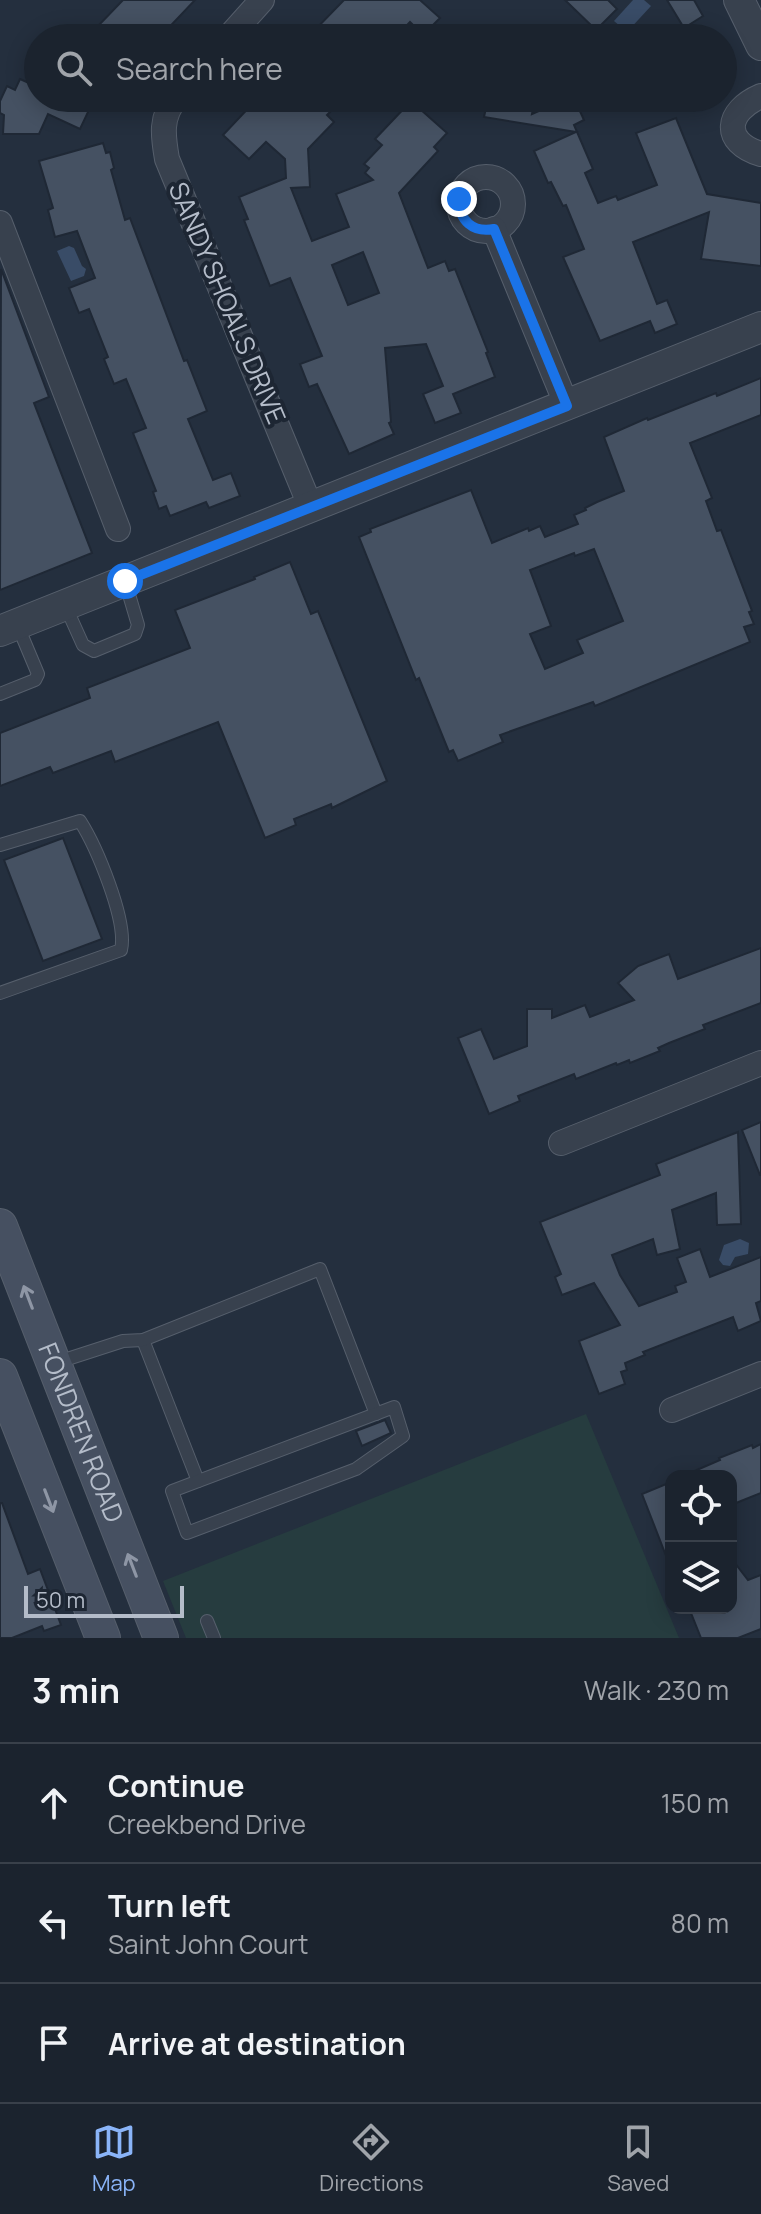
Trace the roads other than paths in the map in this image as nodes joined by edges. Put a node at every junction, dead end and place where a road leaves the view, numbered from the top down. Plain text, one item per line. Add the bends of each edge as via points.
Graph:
1 (739, 0) edge
2 (257, 6) edge
3 (241, 24) edge
4 (761, 45) edge
5 (761, 96) edge
6 (737, 111) edge
7 (167, 112) edge
8 (736, 112) edge
9 (761, 154) edge
10 (494, 229) dead end
11 (3, 236) edge
12 (761, 327) edge
13 (567, 406) junction
14 (311, 508) junction
15 (118, 529) dead end
16 (125, 581) junction
17 (65, 605) junction
18 (8, 627) edge
19 (0, 694) edge
20 (0, 845) edge
21 (0, 993) edge
22 (761, 1063) edge
23 (561, 1143) dead end
24 (0, 1226) edge
25 (143, 1340) junction
26 (53, 1363) junction
27 (761, 1374) edge
28 (0, 1376) edge
29 (672, 1410) dead end
30 (376, 1414) junction
31 (78, 1426) junction
32 (27, 1445) junction
33 (198, 1481) junction
34 (207, 1621) dead end
35 (103, 1638) edge
36 (161, 1638) edge
37 (214, 1638) edge

1 - 4 street
2 - 3 street
5 - 6 street
7 - 14 street, SANDY SHOALS DRIVE via 162,130 167,159
8 - 9 street via 731,126 736,138 747,150
10 - 13 street
11 - 15 street
12 - 13 street
13 - 14 street
14 - 16 street
16 - 17 street
16 - 17 lane via 138,625 135,634 94,651 83,645
17 - 18 street
18 - 19 lane via 38,674
20 - 21 lane via 80,821 123,933 121,950
22 - 23 street
26 -> 24 main road, FONDREN ROAD
25 - 26 lane
25 - 30 lane via 320,1269
25 - 33 lane
26 - 31 main road, FONDREN ROAD
27 - 29 street
28 - 32 main road, FONDREN ROAD
30 - 33 lane
30 - 33 lane via 394,1407 403,1436 356,1469 187,1533 172,1491
31 - 32 main road
36 -> 31 main road, FONDREN ROAD
32 -> 35 main road, FONDREN ROAD
34 - 37 lane

